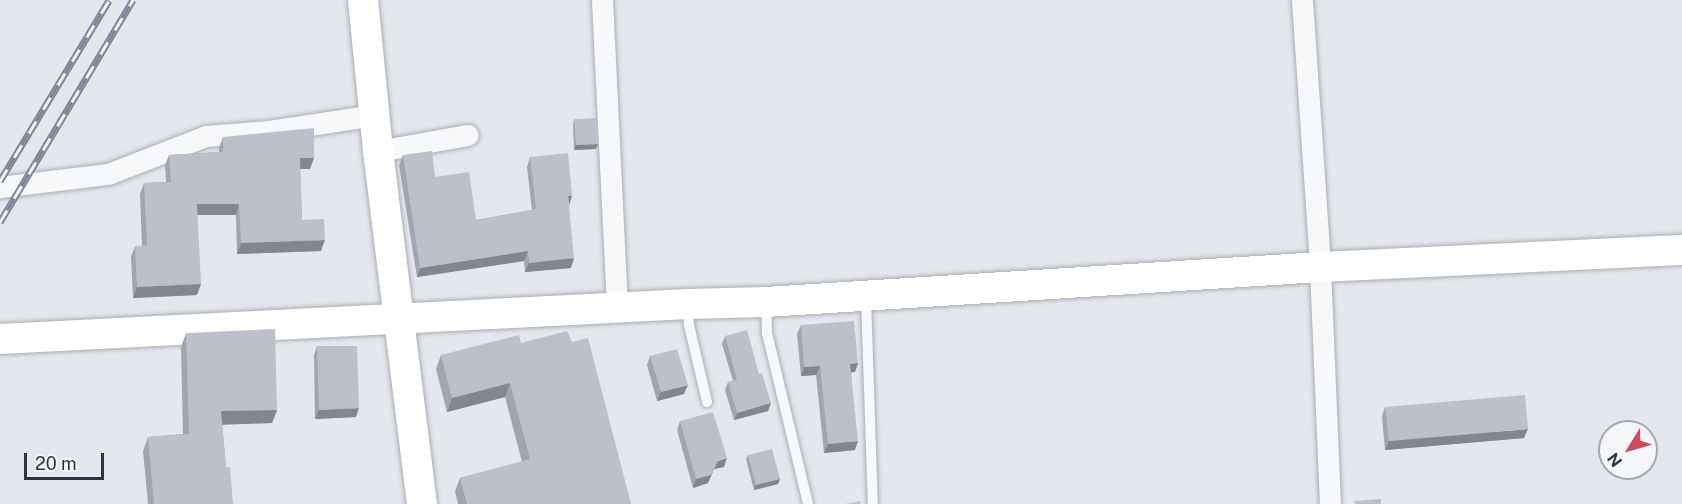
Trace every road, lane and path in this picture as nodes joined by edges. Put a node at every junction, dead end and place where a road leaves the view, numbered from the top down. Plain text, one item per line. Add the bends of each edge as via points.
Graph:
1 (363, 0) edge
2 (602, 0) edge
3 (1302, 0) edge
4 (375, 115) junction
5 (468, 135) dead end
6 (378, 151) junction
7 (0, 187) edge
8 (1682, 250) edge
9 (1320, 267) junction
10 (866, 295) junction
11 (766, 302) junction
12 (688, 304) junction
13 (617, 308) junction
14 (398, 318) junction
15 (0, 339) edge
16 (707, 402) dead end
17 (422, 504) edge
18 (808, 504) edge
19 (873, 504) edge
20 (1330, 504) edge

1 - 4 street
2 - 13 street
3 - 9 street
4 - 6 street
4 - 7 street via 206,136 108,174
5 - 6 street
6 - 14 street
8 - 9 street
9 - 10 street
9 - 20 street
10 - 11 street
10 - 19 lane
11 - 12 street
11 - 18 lane via 767,333
12 - 13 street
12 - 16 lane via 689,325
13 - 14 street
14 - 15 street
14 - 17 street

